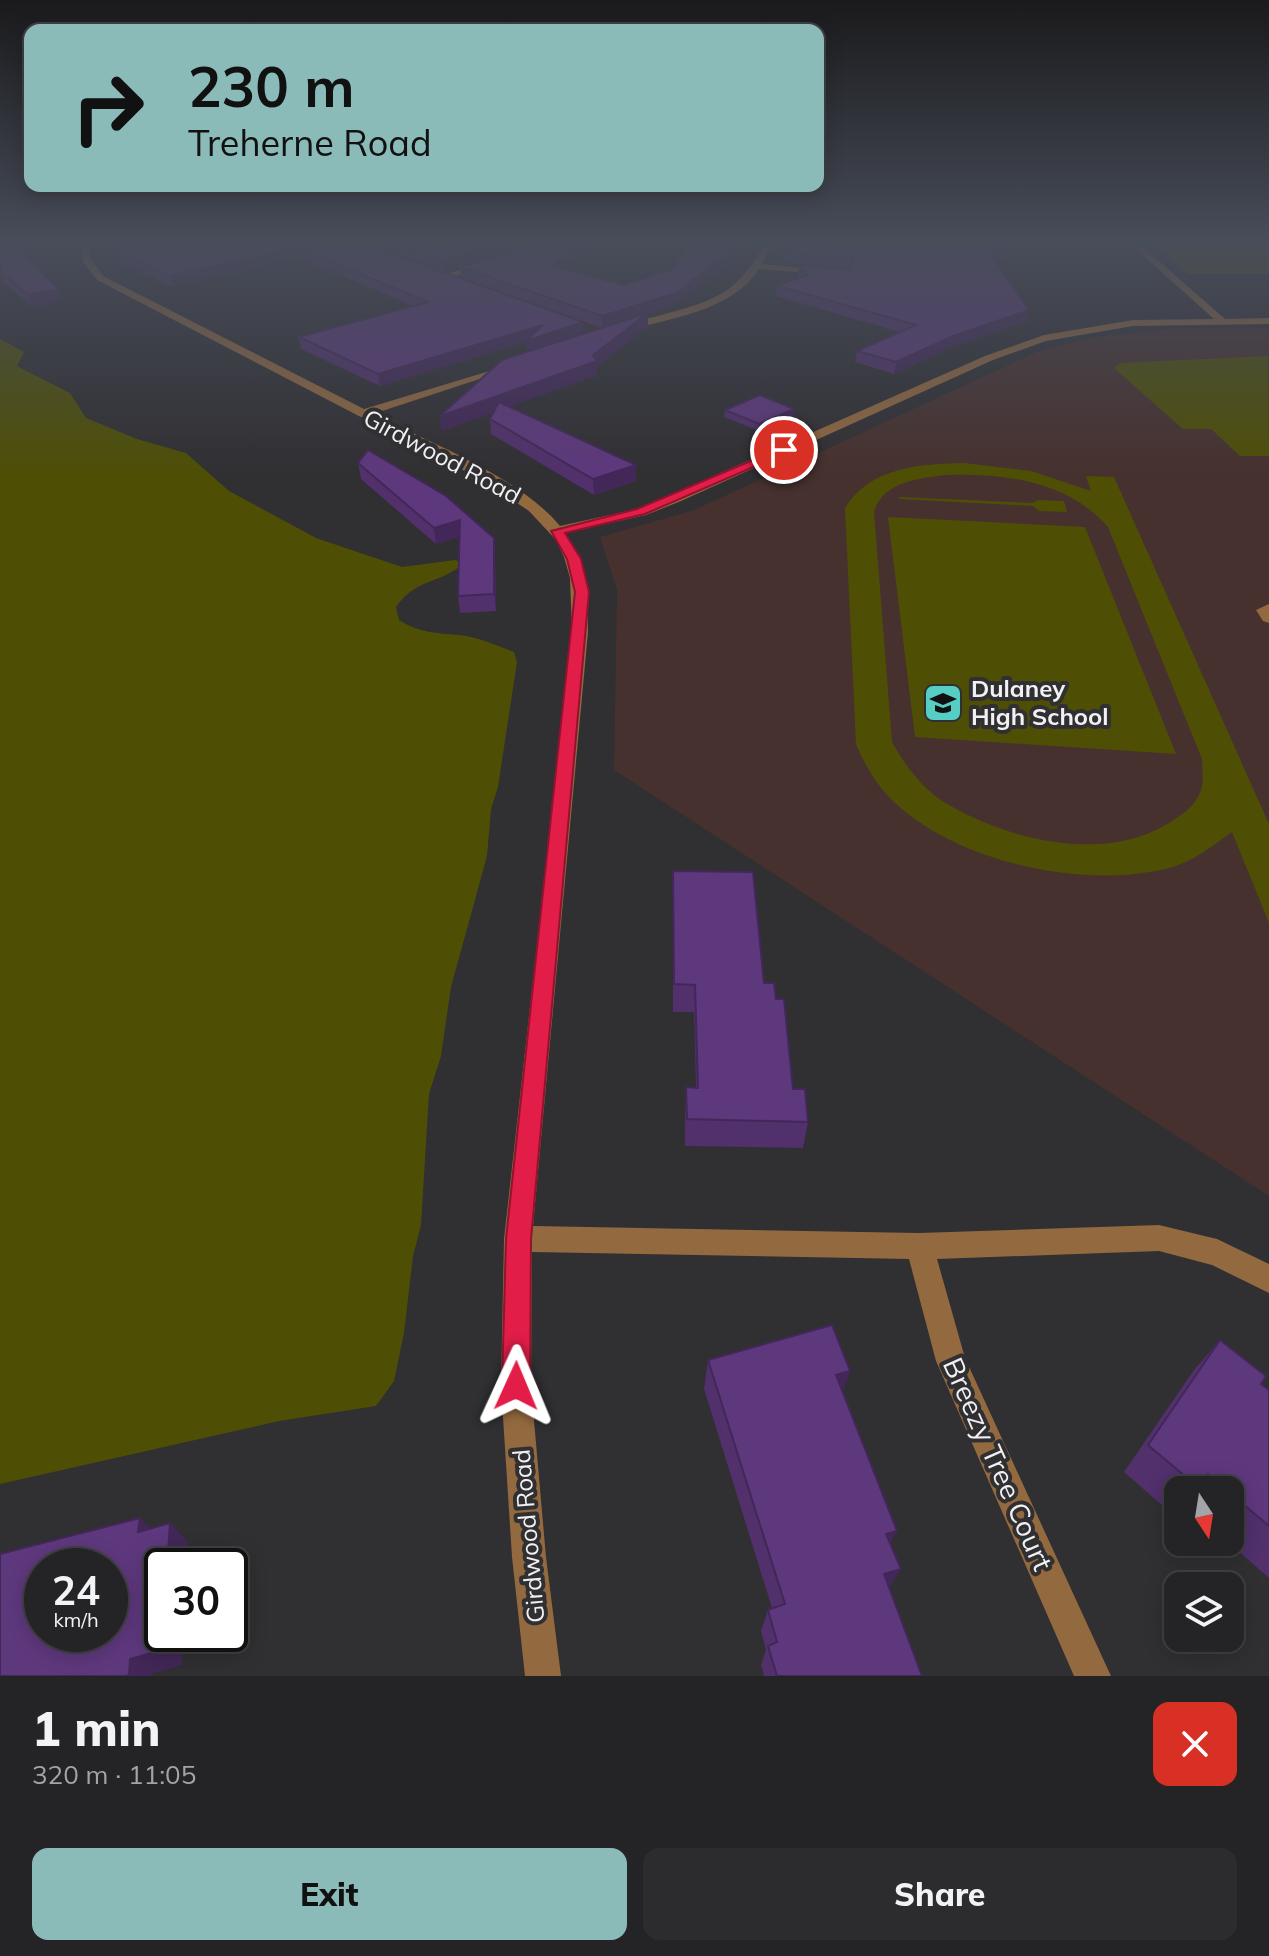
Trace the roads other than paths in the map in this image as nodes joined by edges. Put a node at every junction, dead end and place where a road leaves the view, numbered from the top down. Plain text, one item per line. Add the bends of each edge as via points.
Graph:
1 (176, 319) edge
2 (650, 319) edge
3 (1222, 321) joint
4 (1269, 321) edge
5 (603, 335) edge
6 (528, 360) edge
7 (361, 414) junction
8 (557, 531) junction
9 (1269, 609) edge
10 (1269, 618) edge
11 (518, 1239) junction
12 (919, 1246) junction
13 (1269, 1279) edge
14 (543, 1676) edge
15 (1093, 1676) edge

1 - 7 street, Girdwood Road
2 - 5 street
3 - 4 street
3 - 8 street via 1109,325 1014,347 676,498 641,512
6 - 7 street
7 - 8 street, Girdwood Road via 499,484
8 - 11 street, Girdwood Road via 574,559 582,592 580,632
9 - 10 street via 1264,610
11 - 12 street
11 - 14 street, Girdwood Road via 516,1386
12 - 13 street via 1159,1238 1217,1253
12 - 15 street, Breezy Tree Court via 951,1361

